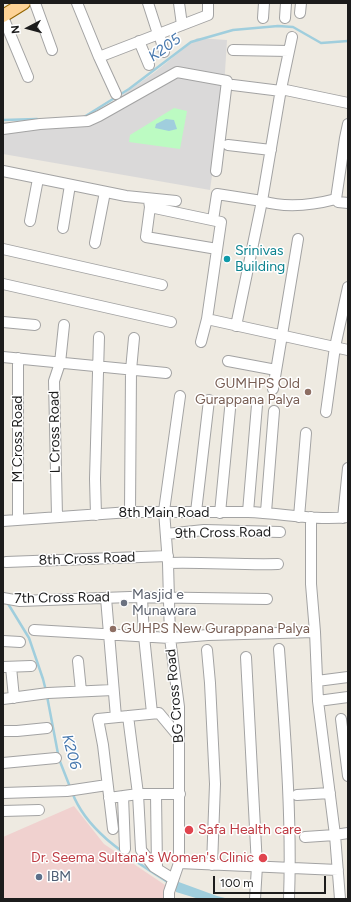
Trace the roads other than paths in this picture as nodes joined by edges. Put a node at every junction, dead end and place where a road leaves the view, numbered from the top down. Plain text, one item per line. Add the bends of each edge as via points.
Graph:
1 (9, 3) edge
2 (24, 3) edge
3 (34, 3) edge
4 (77, 3) edge
5 (148, 3) edge
6 (179, 3) edge
7 (208, 3) edge
8 (264, 3) edge
9 (286, 3) edge
10 (3, 16) edge
11 (263, 18) dead end
12 (285, 18) dead end
13 (182, 25) junction
14 (158, 33) junction
15 (292, 37) dead end
16 (140, 40) junction
17 (52, 50) dead end
18 (233, 50) dead end
19 (289, 51) junction
20 (164, 52) dead end
21 (99, 57) junction
22 (149, 65) dead end
23 (28, 77) dead end
24 (233, 85) dead end
25 (281, 90) junction
26 (116, 94) dead end
27 (348, 103) edge
28 (348, 124) edge
29 (3, 129) edge
30 (228, 145) dead end
31 (271, 150) junction
32 (216, 170) dead end
33 (3, 171) edge
34 (38, 179) junction
35 (70, 185) junction
36 (105, 192) junction
37 (336, 199) junction
38 (176, 201) dead end
39 (262, 201) junction
40 (149, 203) junction
41 (348, 203) edge
42 (213, 220) junction
43 (30, 221) dead end
44 (63, 228) dead end
45 (298, 239) dead end
46 (95, 243) dead end
47 (3, 250) edge
48 (217, 250) junction
49 (3, 284) edge
50 (162, 285) dead end
51 (348, 286) edge
52 (207, 319) junction
53 (3, 322) edge
54 (171, 322) dead end
55 (64, 325) dead end
56 (35, 326) dead end
57 (236, 326) junction
58 (281, 335) junction
59 (100, 337) dead end
60 (134, 338) dead end
61 (201, 342) dead end
62 (335, 347) junction
63 (348, 350) edge
64 (3, 357) edge
65 (18, 358) junction
66 (228, 361) dead end
67 (60, 363) junction
68 (99, 366) junction
69 (131, 370) junction
70 (276, 370) junction
71 (166, 373) dead end
72 (273, 390) dead end
73 (180, 396) dead end
74 (209, 400) dead end
75 (257, 406) dead end
76 (230, 409) dead end
77 (274, 411) dead end
78 (326, 412) dead end
79 (306, 433) dead end
80 (348, 468) edge
81 (164, 511) junction
82 (130, 512) junction
83 (196, 512) junction
84 (248, 512) junction
85 (266, 512) junction
86 (220, 513) junction
87 (96, 514) junction
88 (57, 516) junction
89 (299, 517) junction
90 (311, 517) junction
91 (346, 517) edge
92 (18, 519) junction
93 (3, 521) edge
94 (280, 532) dead end
95 (166, 534) junction
96 (168, 560) junction
97 (6, 562) dead end
98 (278, 564) dead end
99 (3, 598) edge
100 (106, 598) junction
101 (142, 598) junction
102 (169, 598) junction
103 (267, 599) dead end
104 (34, 630) dead end
105 (315, 632) junction
106 (108, 634) junction
107 (144, 636) junction
108 (170, 638) junction
109 (3, 641) edge
110 (20, 642) dead end
111 (279, 649) dead end
112 (207, 650) dead end
113 (246, 657) dead end
114 (78, 661) dead end
115 (31, 666) dead end
116 (7, 667) edge
117 (348, 677) edge
118 (317, 681) junction
119 (113, 690) junction
120 (81, 691) junction
121 (348, 697) edge
122 (14, 698) junction
123 (3, 699) edge
124 (318, 701) junction
125 (152, 713) junction
126 (128, 716) junction
127 (116, 717) junction
128 (341, 719) dead end
129 (47, 728) dead end
130 (3, 731) edge
131 (179, 737) junction
132 (56, 758) dead end
133 (3, 763) edge
134 (348, 776) edge
135 (107, 785) junction
136 (3, 793) edge
137 (330, 793) junction
138 (138, 794) junction
139 (156, 794) junction
140 (180, 794) junction
141 (297, 795) dead end
142 (123, 796) junction
143 (109, 798) junction
144 (39, 810) dead end
145 (3, 811) edge
146 (113, 829) dead end
147 (348, 833) edge
148 (335, 836) junction
149 (305, 837) dead end
150 (125, 849) dead end
151 (179, 863) junction
152 (212, 865) junction
153 (257, 866) junction
154 (290, 867) junction
155 (157, 869) junction
156 (338, 870) junction
157 (172, 881) junction
158 (169, 899) edge
159 (255, 899) edge
160 (290, 899) edge
161 (337, 899) edge

1 - 10 street
2 - 10 main road
3 - 17 street
4 - 21 street
5 - 14 street
6 - 13 street
7 - 13 street via 208,15
8 - 11 street
9 - 12 street
10 - 23 street
13 - 14 street
14 - 16 street
14 - 20 street
15 - 19 street
16 - 21 street
16 - 22 street
18 - 19 street
19 - 25 street
21 - 26 street
24 - 25 street
25 - 27 street
25 - 31 street
28 - 37 street
29 - 32 street via 88,121 177,72 226,81
30 - 31 street
31 - 39 street
33 - 34 street
34 - 35 street
34 - 43 street
35 - 36 street
35 - 44 street
36 - 40 street
36 - 46 street
37 - 39 street via 293,205
37 - 41 street via 338,202
38 - 40 street
39 - 42 street via 217,194
39 - 57 street
40 - 42 street
40 - 48 street via 146,237
42 - 48 street via 221,222
45 - 58 street
47 - 50 street
48 - 52 street
49 - 54 street
51 - 62 street
52 - 57 street
52 - 61 street
53 - 56 street
55 - 67 street, L Cross Road
57 - 58 street
58 - 62 street
58 - 70 street
59 - 68 street
60 - 69 street
62 - 63 street
62 - 78 street
64 - 65 street
65 - 67 street
65 - 92 street, M Cross Road
66 - 70 street
67 - 68 street
67 - 88 street, L Cross Road via 54,381
68 - 69 street
68 - 87 street
69 - 71 street
69 - 82 street
70 - 72 street
73 - 81 street, BG Cross Road
74 - 83 street
75 - 84 street
76 - 86 street
77 - 85 street
79 - 89 street
80 - 91 street
81 - 82 street, 8th Main Road
81 - 83 street, 8th Main Road
81 - 95 street, BG Cross Road
82 - 87 street, 8th Main Road
83 - 86 street, 8th Main Road
84 - 85 street, 8th Main Road
84 - 86 street, 8th Main Road
85 - 89 street, 8th Main Road
87 - 88 street, 8th Main Road
88 - 92 street, 8th Main Road
89 - 90 street, 8th Main Road
90 - 91 street, 8th Main Road
90 - 105 street via 311,584
92 - 93 street, 8th Main Road
94 - 95 street, 9th Cross Road via 204,530
95 - 96 street, BG Cross Road
96 - 97 street, 8th Cross Road
96 - 98 street, 8th Cross Road
96 - 102 street, BG Cross Road
99 - 100 street, 7th Cross Road via 20,601
100 - 101 street, 7th Cross Road
100 - 106 street
101 - 102 street, 7th Cross Road
101 - 107 street
102 - 103 street, 7th Cross Road
102 - 108 street, BG Cross Road
104 - 106 street
105 - 108 street
105 - 118 street
106 - 107 street
106 - 119 street
107 - 108 street
107 - 125 street
108 - 131 street, BG Cross Road via 179,707
109 - 110 street
111 - 154 street via 287,758
112 - 152 street via 215,784
113 - 153 street
114 - 120 street
115 - 116 street
116 - 122 street
117 - 118 street
118 - 124 street
119 - 120 street
119 - 127 street
120 - 122 street
121 - 124 street
122 - 123 street
124 - 137 street
125 - 126 street
125 - 131 street via 159,713
126 - 127 street
126 - 138 street
127 - 135 street via 98,719
128 - 134 street
129 - 130 street
131 - 140 street, BG Cross Road
132 - 133 street
135 - 136 street via 68,791
135 - 143 street
137 - 141 street
137 - 148 street
138 - 139 street
138 - 142 street
138 - 155 street via 141,850
139 - 140 street
139 - 155 street
140 - 151 street, BG Cross Road
142 - 143 street
142 - 150 street
143 - 146 street
144 - 145 street
147 - 148 street
148 - 149 street
148 - 156 street
151 - 152 street
151 - 157 street, BG Cross Road
152 - 153 street
153 - 154 street
153 - 159 street
154 - 156 street
154 - 160 street
155 - 157 street
156 - 161 street
157 - 158 street, BG Cross Road

